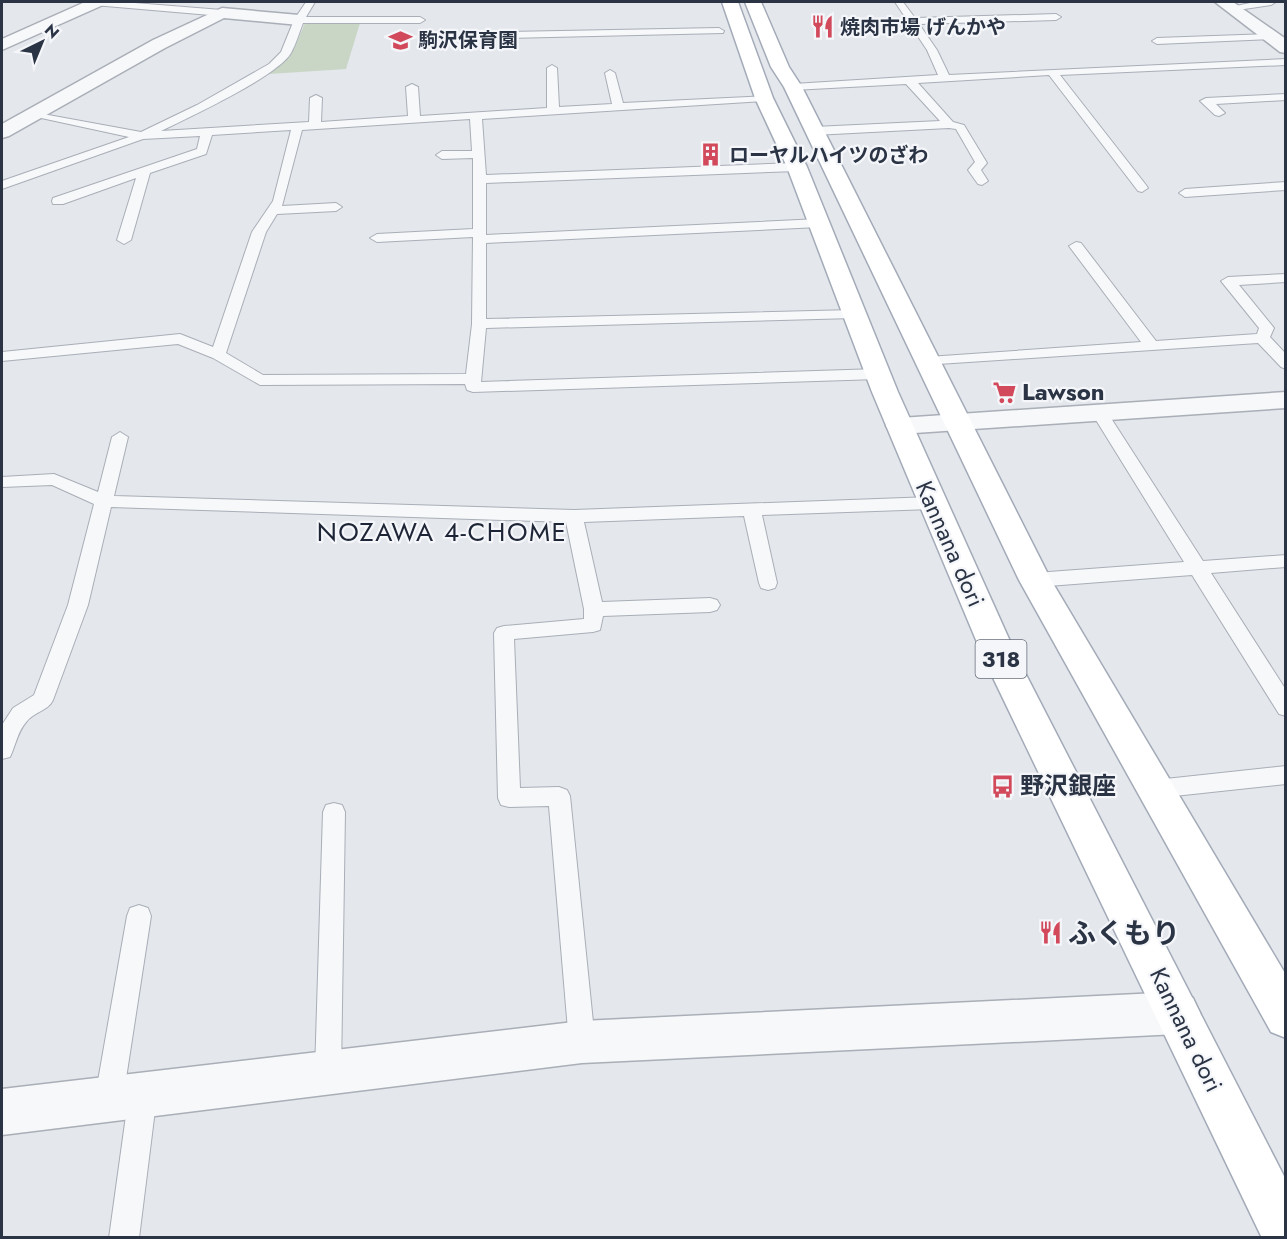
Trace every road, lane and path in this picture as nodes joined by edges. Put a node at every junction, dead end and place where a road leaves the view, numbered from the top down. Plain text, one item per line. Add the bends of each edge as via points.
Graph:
1 (96, 2) edge
2 (310, 2) edge
3 (730, 2) edge
4 (753, 2) edge
5 (899, 2) edge
6 (1271, 2) edge
7 (1227, 5) edge
8 (711, 11) dead end
9 (222, 13) junction
10 (1056, 17) dead end
11 (299, 20) junction
12 (420, 20) dead end
13 (913, 21) junction
14 (784, 31) dead end
15 (506, 35) dead end
16 (1270, 38) junction
17 (1157, 41) dead end
18 (2, 45) edge
19 (1286, 48) edge
20 (1286, 62) edge
21 (752, 65) junction
22 (552, 68) dead end
23 (1052, 72) junction
24 (610, 73) dead end
25 (945, 78) junction
26 (910, 81) junction
27 (412, 87) dead end
28 (1286, 97) edge
29 (316, 98) dead end
30 (618, 106) junction
31 (553, 111) junction
32 (1219, 113) dead end
33 (36, 114) junction
34 (476, 116) junction
35 (414, 119) junction
36 (949, 124) junction
37 (315, 126) junction
38 (297, 128) junction
39 (814, 131) junction
40 (2, 132) edge
41 (207, 133) junction
42 (142, 136) junction
43 (479, 154) junction
44 (442, 155) dead end
45 (797, 167) junction
46 (144, 171) junction
47 (480, 179) junction
48 (982, 182) dead end
49 (2, 185) edge
50 (1286, 186) edge
51 (1142, 188) dead end
52 (1185, 193) dead end
53 (58, 201) dead end
54 (336, 207) dead end
55 (274, 210) junction
56 (819, 223) junction
57 (479, 236) junction
58 (377, 238) dead end
59 (124, 240) dead end
60 (1077, 246) dead end
61 (1286, 278) edge
62 (854, 314) junction
63 (479, 324) junction
64 (1262, 338) junction
65 (1150, 345) junction
66 (218, 355) junction
67 (2, 357) edge
68 (928, 362) junction
69 (1286, 364) edge
70 (878, 374) junction
71 (475, 379) junction
72 (1286, 400) edge
73 (1099, 412) junction
74 (957, 423) junction
75 (900, 426) junction
76 (120, 436) dead end
77 (2, 482) edge
78 (103, 501) junction
79 (932, 503) junction
80 (752, 511) junction
81 (574, 516) junction
82 (1286, 561) edge
83 (1198, 567) junction
84 (1035, 580) junction
85 (768, 583) dead end
86 (710, 605) dead end
87 (594, 609) junction
88 (1286, 708) edge
89 (11, 714) edge
90 (2, 751) edge
91 (1286, 775) edge
92 (1156, 789) junction
93 (334, 812) dead end
94 (139, 916) dead end
95 (1178, 1013) junction
96 (1286, 1017) edge
97 (582, 1042) junction
98 (328, 1072) junction
99 (126, 1096) junction
100 (2, 1112) edge
101 (1286, 1233) edge
102 (124, 1238) edge

1 - 9 lane
1 - 18 street
2 - 11 lane
3 - 21 main road, Kannana dori / 318
4 - 21 main road, Kannana dori / 318
5 - 13 lane
6 - 7 lane
7 - 16 street
8 - 21 main road
9 - 11 street
9 - 33 street
10 - 13 lane
11 - 12 lane
11 - 42 lane via 286,53 273,66
13 - 25 lane
14 - 21 main road via 791,51
15 - 21 lane
16 - 17 lane
16 - 19 street
20 - 23 lane
21 - 26 lane
21 - 30 lane
21 - 39 main road, Kannana dori / 318
21 - 45 main road, Kannana dori / 318
22 - 31 lane
23 - 25 lane
23 - 51 lane
24 - 30 lane
25 - 26 lane
26 - 36 lane
27 - 35 lane
28 - 32 lane via 1206,101
29 - 37 lane
30 - 31 lane
31 - 34 lane
33 - 40 street
33 - 42 lane
34 - 35 lane
34 - 43 lane
35 - 37 lane
36 - 39 lane
36 - 48 lane via 960,127 981,163 974,170
37 - 38 lane
38 - 41 lane
38 - 55 lane
39 - 68 main road, Kannana dori / 318
41 - 42 lane
41 - 46 lane via 202,151
42 - 49 lane
43 - 44 lane
43 - 47 lane
45 - 47 lane
45 - 56 main road, Kannana dori / 318
46 - 53 lane
46 - 59 lane
47 - 57 lane
50 - 52 lane
54 - 55 lane
55 - 66 lane via 259,232
56 - 57 lane
56 - 62 main road, Kannana dori / 318
57 - 58 lane
57 - 63 lane
60 - 65 lane
61 - 64 lane via 1228,281 1267,328
62 - 63 lane
62 - 70 main road, Kannana dori / 318
63 - 71 lane
64 - 65 lane
64 - 69 lane
65 - 68 lane
66 - 67 lane via 180,339
66 - 71 lane via 260,380
68 - 74 main road, Kannana dori / 318
70 - 71 lane via 473,387
70 - 75 main road, Kannana dori / 318
72 - 73 street
73 - 74 street
73 - 83 lane
74 - 75 street
74 - 84 main road, Kannana dori / 318
75 - 79 main road, Kannana dori / 318
76 - 78 lane
77 - 78 lane via 54,479
78 - 81 lane
78 - 89 lane via 78,605 43,700
79 - 80 lane
79 - 95 main road, Kannana dori / 318 via 1001,658
80 - 81 lane
80 - 85 lane
81 - 87 lane
82 - 83 lane
83 - 84 lane
83 - 88 lane
84 - 92 main road, Kannana dori / 318
86 - 87 lane
87 - 97 lane via 593,626 504,633 509,798 559,796
89 - 90 lane
91 - 92 lane
92 - 96 main road, Kannana dori / 318
93 - 98 lane
94 - 99 lane
95 - 97 street
95 - 101 main road, Kannana dori / 318
97 - 98 street
98 - 99 street
99 - 100 street
99 - 102 lane

